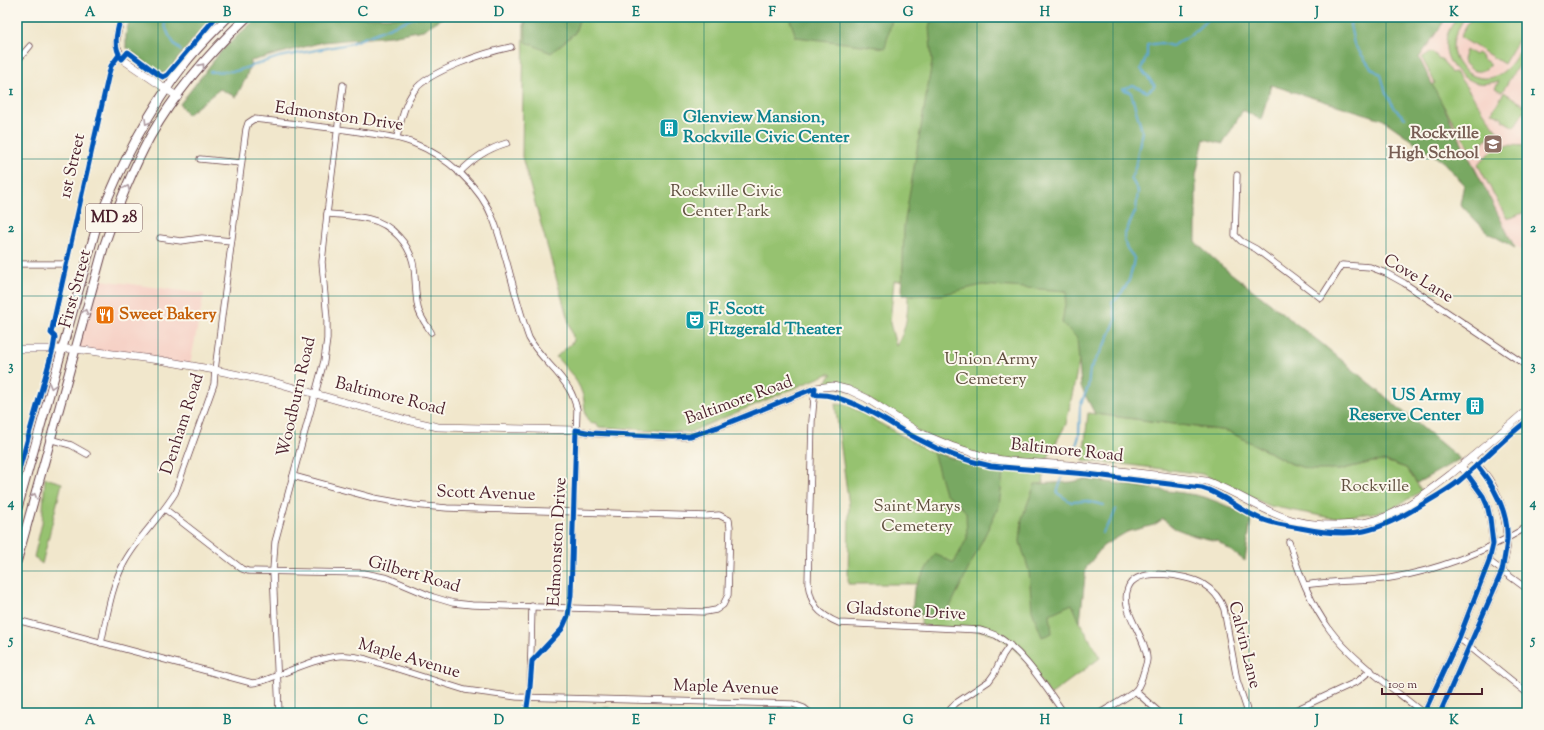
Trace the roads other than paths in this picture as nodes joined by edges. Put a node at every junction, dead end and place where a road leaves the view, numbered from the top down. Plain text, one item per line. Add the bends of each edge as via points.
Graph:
1 (121, 17) edge
2 (228, 17) edge
3 (247, 17) edge
4 (30, 46) dead end
5 (511, 46) dead end
6 (119, 55) junction
7 (17, 61) edge
8 (343, 85) dead end
9 (167, 89) junction
10 (178, 97) junction
11 (248, 123) joint
12 (338, 128) junction
13 (397, 137) junction
14 (507, 143) dead end
15 (200, 159) dead end
16 (241, 163) junction
17 (459, 173) junction
18 (1237, 175) dead end
19 (327, 214) junction
20 (160, 238) dead end
21 (231, 240) junction
22 (17, 264) edge
23 (66, 264) junction
24 (53, 324) dead end
25 (431, 332) dead end
26 (17, 349) edge
27 (62, 349) junction
28 (75, 349) junction
29 (1527, 366) edge
30 (215, 370) junction
31 (815, 388) junction
32 (315, 394) junction
33 (1527, 410) edge
34 (576, 430) junction
35 (49, 439) junction
36 (87, 454) dead end
37 (1472, 458) junction
38 (1461, 466) junction
39 (293, 476) junction
40 (165, 509) junction
41 (17, 510) edge
42 (574, 511) junction
43 (1527, 527) edge
44 (1507, 538) junction
45 (1289, 542) dead end
46 (1493, 544) junction
47 (17, 561) edge
48 (1489, 561) junction
49 (273, 570) junction
50 (1502, 571) junction
51 (1304, 584) junction
52 (1527, 589) edge
53 (723, 605) joint
54 (532, 606) junction
55 (569, 607) junction
56 (17, 620) edge
57 (1459, 638) junction
58 (101, 643) junction
59 (1010, 645) junction
60 (1469, 646) junction
61 (532, 660) junction
62 (1371, 670) junction
63 (277, 675) junction
64 (1135, 691) junction
65 (1527, 693) edge
66 (528, 697) junction
67 (279, 713) edge
68 (529, 713) edge
69 (810, 713) edge
70 (947, 713) edge
71 (1064, 713) edge
72 (1100, 713) edge
73 (1160, 713) edge
74 (1248, 713) edge
75 (1289, 713) edge
76 (1423, 713) edge
77 (1440, 713) edge

1 - 6 street via 116,44
2 - 9 main road, MD 28 via 187,61
10 -> 3 main road, MD 28 via 222,41
4 - 7 street
5 - 13 street via 440,71 424,80 407,102
6 - 9 street
6 - 23 street, 1st Street via 108,73
8 - 12 street, Woodburn Road
9 - 10 street
9 -> 27 main road, First Street / MD 28 via 109,194 97,225
28 -> 10 main road, First Street / MD 28 via 110,228 150,138
11 - 12 street, Edmonston Drive via 254,119
11 - 16 street, Denham Road
12 - 13 street, Edmonston Drive
12 - 19 street, Woodburn Road
13 - 17 street, Edmonston Drive via 430,151
14 - 17 street via 481,154
15 - 16 street
16 - 21 street, Denham Road
17 - 34 street, Edmonston Drive via 480,196 494,221 529,338 573,395 577,409
18 - 29 street, Cove Lane via 1235,235 1321,298 1342,265 1370,267 1404,283
19 - 25 street via 369,219 380,222 394,231 412,257 418,307
19 - 32 street, Woodburn Road via 322,262 327,339
20 - 21 street
21 - 30 street, Denham Road
22 - 23 street
23 - 24 street, 1st Street
26 - 27 street, Baltimore Road
27 - 28 street, Baltimore Road
27 -> 41 main road, First Street / MD 28
28 - 30 street, Baltimore Road
28 - 35 main road, First Street / MD 28
30 - 32 street, Baltimore Road
30 - 40 street, Denham Road via 214,384 184,471
31 - 34 street, Baltimore Road via 690,436 591,433
31 - 38 street, Baltimore Road via 833,386 849,390 920,433 984,456 1010,461 1069,465 1206,481 1267,511 1293,520 1313,523 1342,524 1384,517 1412,503
31 - 59 street, Gladstone Drive via 808,583 814,604 826,617 839,622 980,630 996,635
32 - 34 street, Baltimore Road via 438,427
32 - 39 street, Woodburn Road
33 - 37 street, Baltimore Road
34 - 42 street, Edmonston Drive
35 - 36 street via 71,445
47 -> 35 main road, First Street / MD 28
37 - 38 street, Baltimore Road
37 - 44 street via 1488,478 1498,498 1504,514
38 - 46 street via 1487,505
39 - 42 street, Scott Avenue via 374,498 413,505
39 - 49 street, Woodburn Road via 275,542
40 - 49 street, Gilbert Road via 242,569
40 - 58 street, Denham Road via 124,563 117,580
42 - 53 street, Scott Avenue via 719,515 729,520 728,595
42 - 55 street, Edmonston Drive
43 - 44 street
44 - 46 street
44 - 50 street
45 - 51 street
46 - 48 street
46 - 51 street via 1435,568 1391,578
48 - 50 street
48 - 57 street
49 - 54 street, Gilbert Road via 364,573 388,578 453,603
49 - 63 street, Woodburn Road
50 - 52 street
50 - 60 street
51 - 62 street via 1330,631
53 - 55 street, Gilbert Road via 716,610 705,612
54 - 55 street, Gilbert Road
54 - 61 street, Edmonston Drive
55 - 61 street, Edmonston Drive via 562,629
56 - 58 street, Maple Avenue
57 - 60 street
57 - 76 street
58 - 63 street, Maple Avenue via 252,683 268,680
59 - 70 street via 989,681 956,703
59 - 71 street, Gladstone Drive via 1023,658
60 - 65 street
60 - 77 street
61 - 66 street, Edmonston Drive
62 - 75 street via 1358,681
62 - 76 street
63 - 66 street, Maple Avenue via 326,658 349,656 465,690
63 - 67 street, Woodburn Road
64 - 72 street
64 - 73 street
64 - 74 street, Calvin Lane via 1142,680 1147,660 1145,647 1125,599 1128,587 1135,578 1148,574 1190,578 1204,584 1216,594 1224,609 1237,680
66 - 68 street, Edmonston Drive
66 - 69 street, Maple Avenue via 793,704

